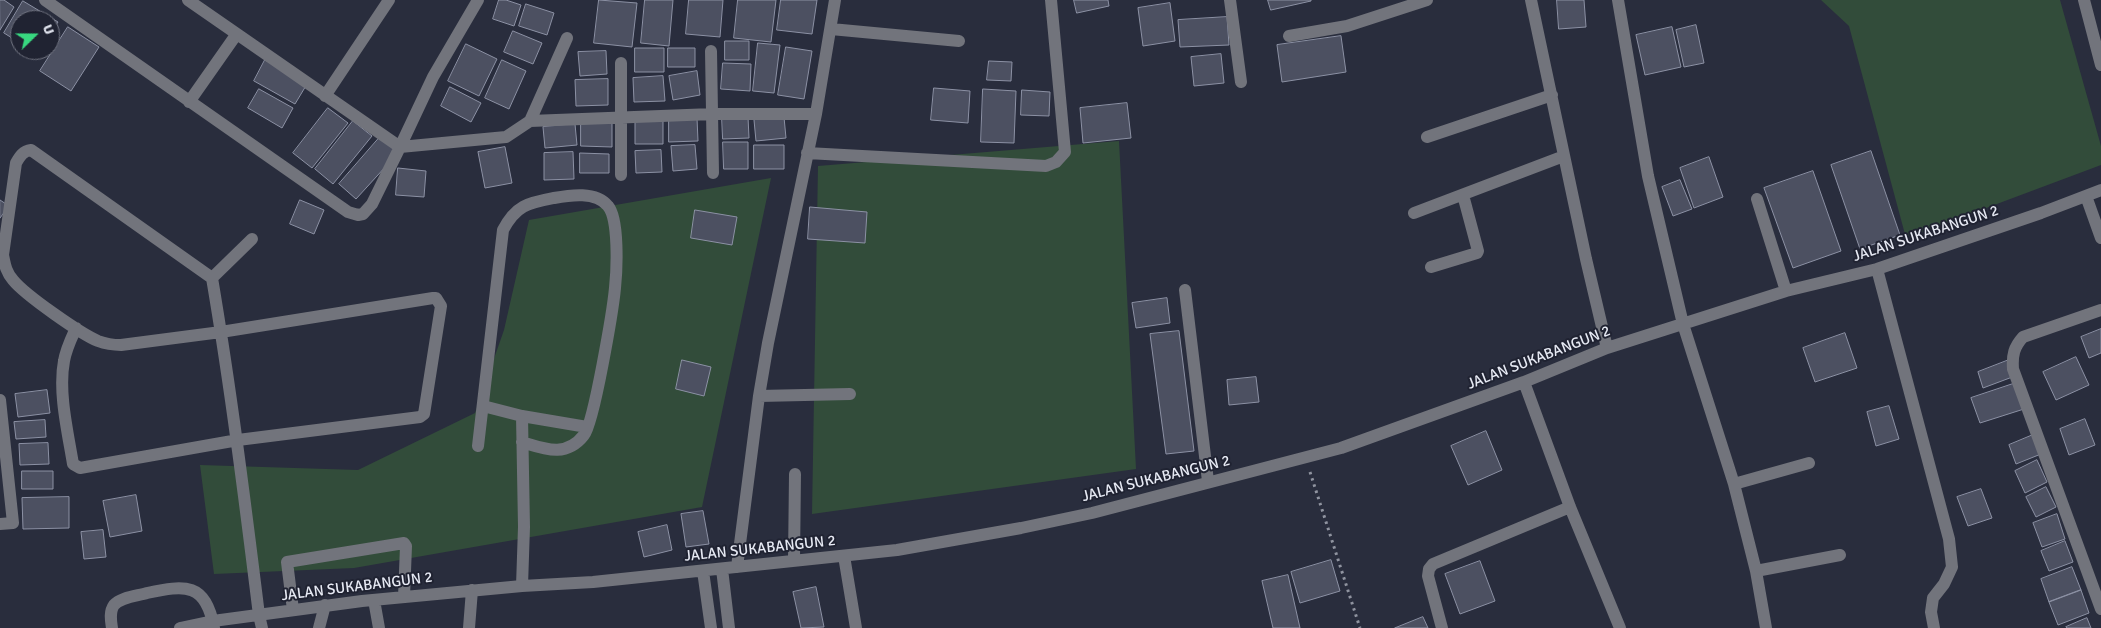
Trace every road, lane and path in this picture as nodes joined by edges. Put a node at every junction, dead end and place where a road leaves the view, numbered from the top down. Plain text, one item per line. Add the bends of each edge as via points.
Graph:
1 (45, 0) edge
2 (188, 0) edge
3 (389, 0) edge
4 (478, 0) edge
5 (836, 0) edge
6 (1051, 0) edge
7 (1230, 0) edge
8 (1427, 0) edge
9 (1531, 0) edge
10 (1618, 0) edge
11 (2084, 0) edge
12 (831, 29) junction
13 (236, 35) junction
14 (1289, 36) dead end
15 (567, 38) dead end
16 (959, 41) dead end
17 (711, 51) dead end
18 (620, 63) dead end
19 (2101, 65) edge
20 (1241, 82) dead end
21 (1552, 95) junction
22 (324, 96) junction
23 (189, 102) junction
24 (713, 114) junction
25 (816, 114) junction
26 (620, 118) junction
27 (530, 121) junction
28 (1427, 137) dead end
29 (400, 147) junction
30 (807, 153) junction
31 (1564, 156) junction
32 (713, 173) dead end
33 (620, 175) dead end
34 (2101, 190) edge
35 (1463, 195) junction
36 (2086, 196) junction
37 (1757, 199) dead end
38 (1414, 213) dead end
39 (2101, 238) edge
40 (252, 239) dead end
41 (1432, 267) dead end
42 (1877, 269) junction
43 (212, 278) junction
44 (1185, 290) dead end
45 (1786, 291) junction
46 (2101, 310) edge
47 (1683, 324) junction
48 (76, 328) junction
49 (221, 332) junction
50 (1607, 348) junction
51 (1524, 382) junction
52 (850, 394) dead end
53 (759, 396) junction
54 (0, 400) edge
55 (483, 406) junction
56 (522, 416) junction
57 (587, 427) junction
58 (238, 440) junction
59 (522, 442) junction
60 (478, 446) dead end
61 (1306, 458) junction
62 (1809, 463) dead end
63 (795, 474) dead end
64 (1208, 481) junction
65 (1734, 484) junction
66 (1570, 507) junction
67 (0, 524) edge
68 (1840, 555) dead end
69 (844, 556) junction
70 (794, 560) junction
71 (737, 566) junction
72 (722, 569) junction
73 (703, 571) junction
74 (1756, 571) junction
75 (522, 586) junction
76 (472, 590) junction
77 (404, 597) junction
78 (374, 600) junction
79 (325, 605) junction
80 (293, 610) junction
81 (2101, 610) edge
82 (259, 615) junction
83 (214, 625) edge
84 (1360, 626) edge
85 (112, 628) edge
86 (180, 628) edge
87 (262, 628) edge
88 (318, 628) edge
89 (379, 628) edge
90 (470, 628) edge
91 (712, 628) edge
92 (729, 628) edge
93 (856, 628) edge
94 (1356, 628) edge
95 (1442, 628) edge
96 (1620, 628) edge
97 (1766, 628) edge
98 (1934, 628) edge

1 - 23 street
2 - 13 street
3 - 22 street
4 - 29 street via 433,77
5 - 12 street
6 - 30 street via 1065,152 1056,162 1046,166
7 - 20 street
8 - 14 street via 1347,26
9 - 21 street
10 - 47 street via 1648,176
11 - 19 street
12 - 16 street
12 - 25 street
13 - 22 street
13 - 23 street
15 - 27 street
17 - 24 street
18 - 26 street
21 - 28 street
21 - 31 street
22 - 29 street
23 - 29 street via 358,216 372,204
24 - 25 street
24 - 26 street
24 - 32 street
25 - 30 street
26 - 27 street
26 - 33 street
27 - 29 street via 506,137
30 - 53 street
31 - 35 street
31 - 50 street
34 - 36 street, JALAN SUKABANGUN 2
35 - 38 street
35 - 41 street via 1478,251
36 - 39 street
36 - 42 street, JALAN SUKABANGUN 2
37 - 45 street
40 - 43 street
42 - 45 street, JALAN SUKABANGUN 2
42 - 98 street via 1949,538 1952,567 1933,598
43 - 48 street via 32,150 26,150 16,165 3,255 6,269 23,291
43 - 49 street
44 - 64 street
45 - 47 street, JALAN SUKABANGUN 2
46 - 81 street via 2023,337 2015,345 2012,356 2013,369
47 - 50 street, JALAN SUKABANGUN 2
47 - 65 street
48 - 49 street via 110,345
48 - 58 street via 63,362 72,464 77,468
49 - 58 street
49 - 58 street via 433,298 441,306 422,416
50 - 51 street, JALAN SUKABANGUN 2
51 - 61 street, JALAN SUKABANGUN 2
51 - 66 street
52 - 53 street
53 - 71 street
54 - 67 street via 13,523
55 - 56 street
55 - 57 street via 498,261 503,230 509,218 517,209 534,202 571,194 592,196 607,204 612,212 616,250 615,287 593,411
55 - 60 street
56 - 57 street
56 - 59 street
57 - 59 street via 585,435 571,446 556,451
58 - 82 street
59 - 75 street
61 - 64 street, JALAN SUKABANGUN 2
61 - 84 path
62 - 65 street
63 - 70 street
64 - 69 street, JALAN SUKABANGUN 2 via 1092,513 1022,528
65 - 74 street
66 - 95 street via 1433,564 1428,576
66 - 96 street
68 - 74 street
69 - 70 street, JALAN SUKABANGUN 2
69 - 93 street
70 - 71 street, JALAN SUKABANGUN 2
71 - 72 street, JALAN SUKABANGUN 2
72 - 73 street, JALAN SUKABANGUN 2
72 - 92 street
73 - 75 street, JALAN SUKABANGUN 2
73 - 91 street
74 - 97 street
75 - 76 street, JALAN SUKABANGUN 2
76 - 77 street, JALAN SUKABANGUN 2
76 - 90 street
77 - 78 street, JALAN SUKABANGUN 2
77 - 80 street via 404,543 286,562
78 - 79 street, JALAN SUKABANGUN 2
78 - 89 street
79 - 80 street, JALAN SUKABANGUN 2
79 - 88 street
80 - 82 street, JALAN SUKABANGUN 2
82 - 83 street, JALAN SUKABANGUN 2
82 - 87 street
83 - 85 street via 204,597 192,588 175,587 125,598 114,605 110,617
83 - 86 street, JALAN SUKABANGUN 2
84 - 94 path

